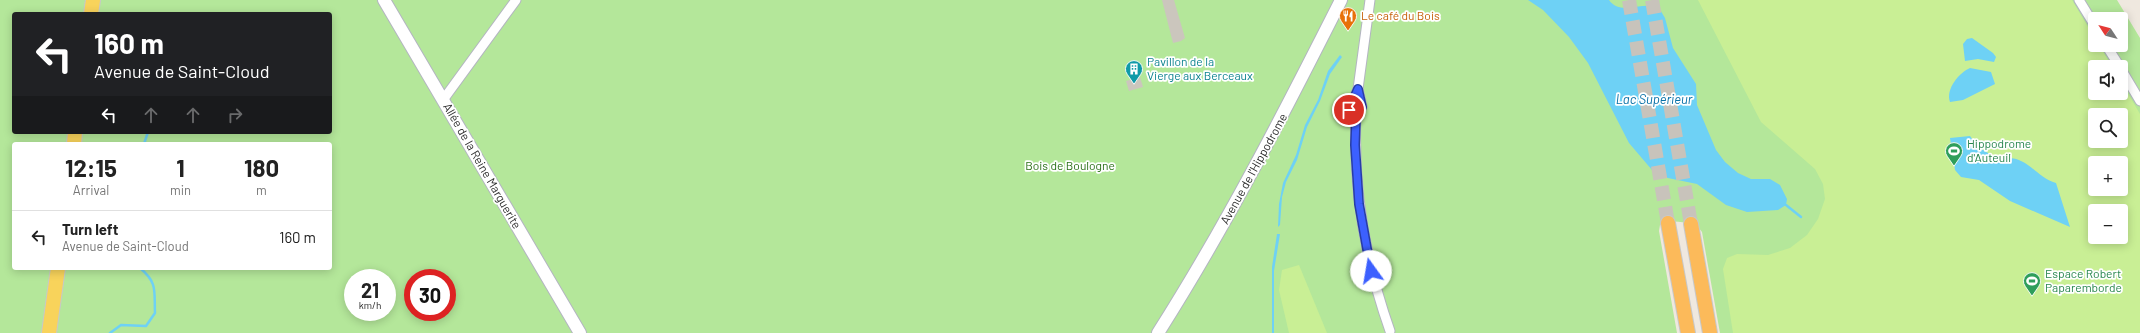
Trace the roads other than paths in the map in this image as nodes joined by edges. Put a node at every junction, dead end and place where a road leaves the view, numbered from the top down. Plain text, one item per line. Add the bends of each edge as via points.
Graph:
1 (93, 0) edge
2 (384, 0) edge
3 (516, 0) edge
4 (1341, 0) edge
5 (1370, 0) edge
6 (2079, 0) edge
7 (91, 12) edge
8 (2088, 15) edge
9 (2128, 81) edge
10 (443, 100) junction
11 (2140, 101) edge
12 (1668, 223) tunnel mouth
13 (1691, 224) tunnel mouth
14 (58, 270) edge
15 (1390, 332) dead end
16 (49, 333) edge
17 (580, 333) edge
18 (1158, 333) edge
19 (1688, 333) edge
20 (1710, 333) edge

1 - 7 main road
2 - 10 main road, Allée de la Reine Marguerite
3 - 10 street
4 - 18 main road, Avenue de l'Hippodrome via 1288,108 1238,199
5 - 15 street via 1358,89 1349,110 1352,116 1356,117 1355,145 1364,237 1371,271
6 - 8 street
9 - 11 street
10 - 17 main road, Allée de la Reine Marguerite
12 - 19 highway
13 - 20 highway
14 - 16 main road

